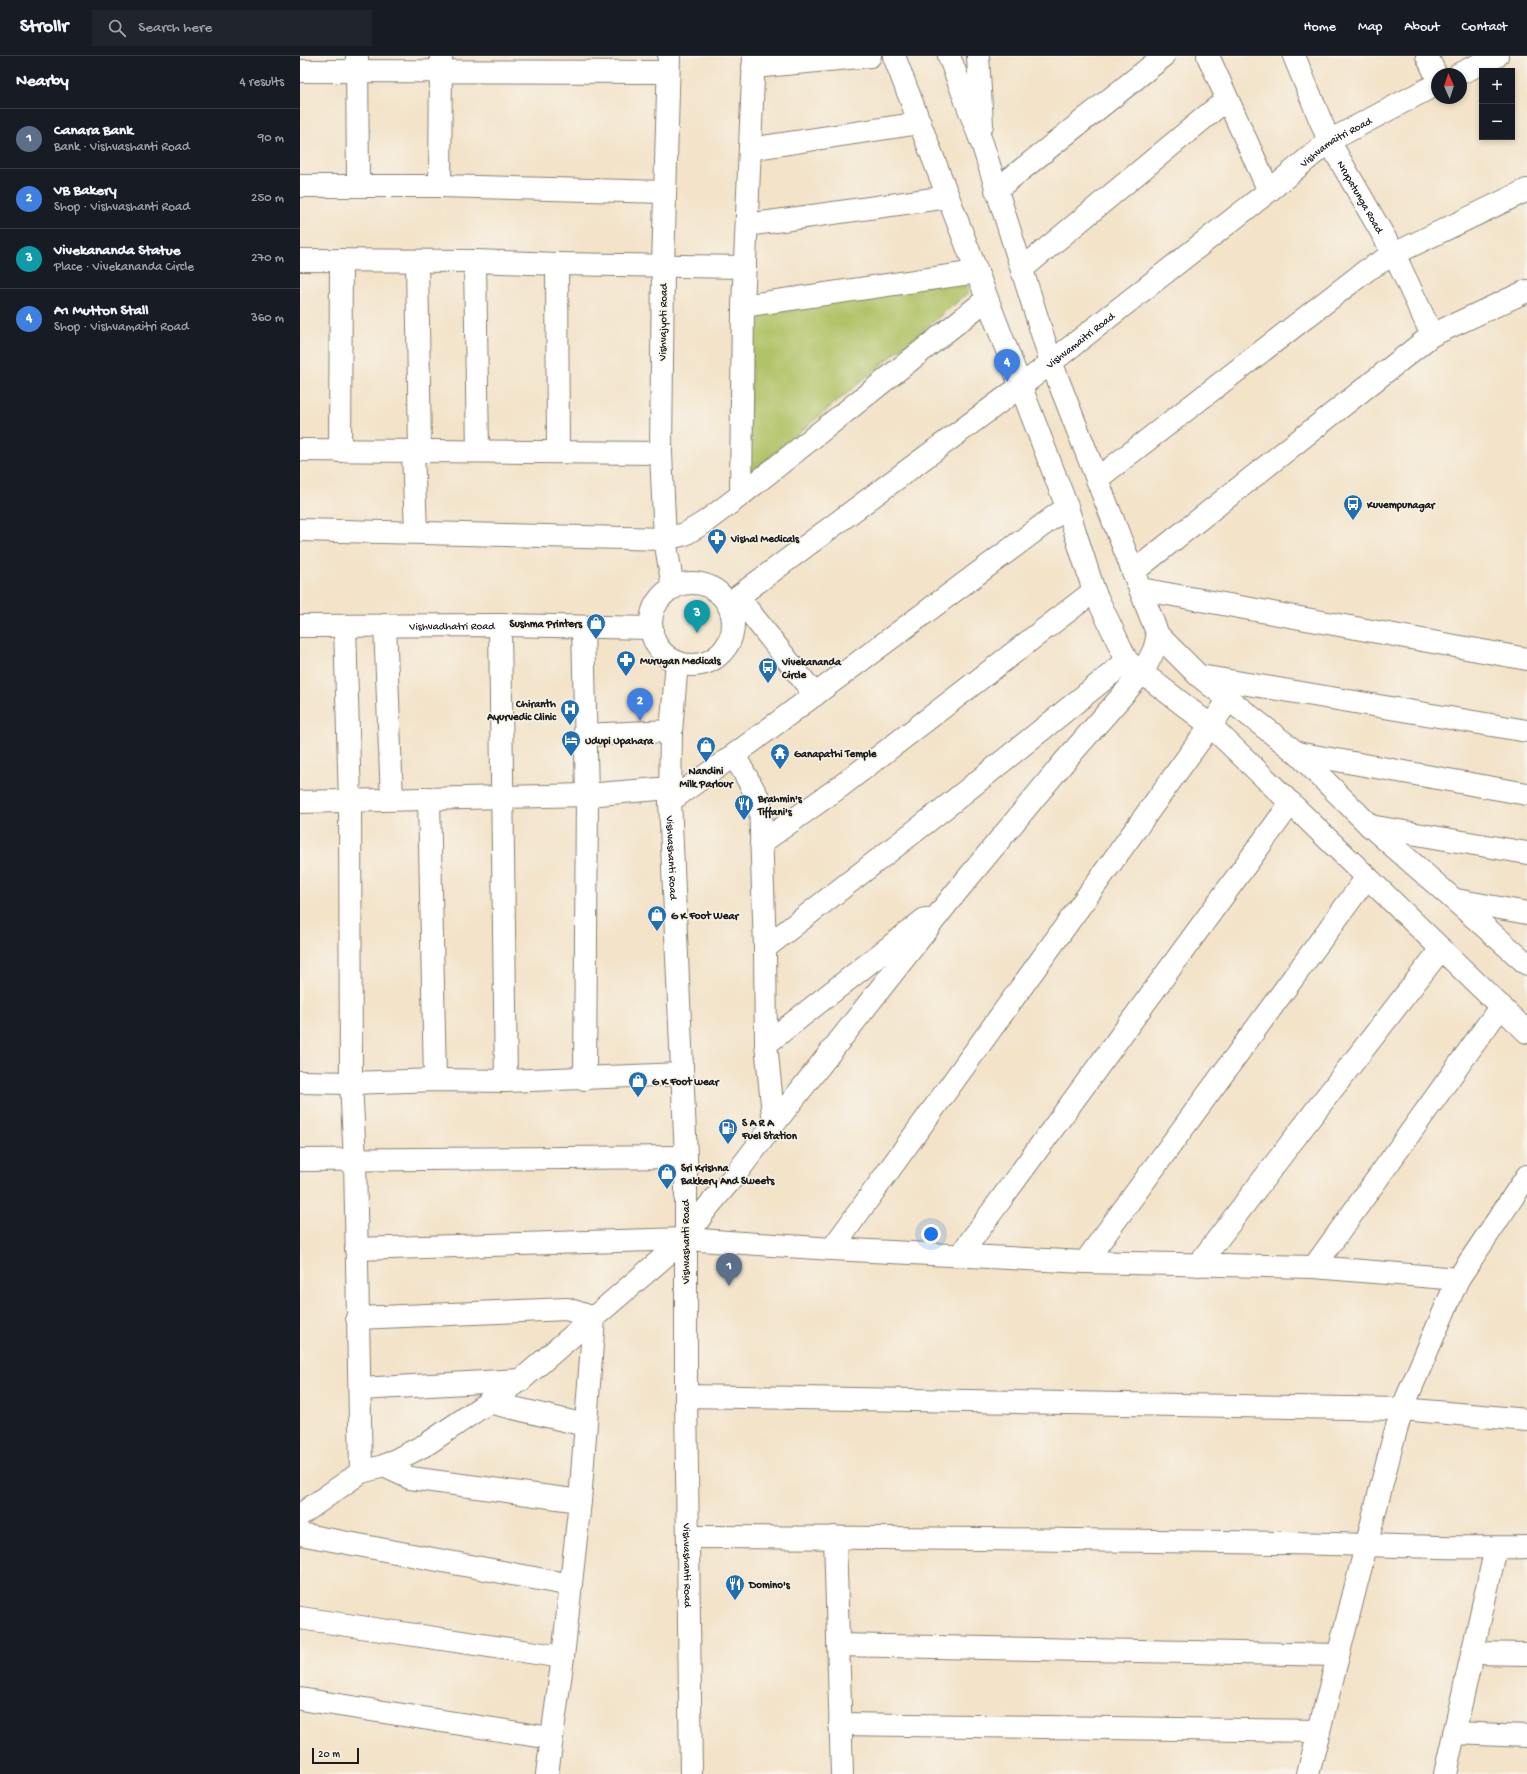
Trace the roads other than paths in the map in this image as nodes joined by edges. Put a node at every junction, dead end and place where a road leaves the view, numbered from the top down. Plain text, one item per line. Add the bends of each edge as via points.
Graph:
1 (870, 56) edge
2 (894, 56) edge
3 (949, 56) edge
4 (978, 56) edge
5 (1164, 56) edge
6 (1208, 56) edge
7 (1294, 56) edge
8 (1427, 56) edge
9 (1497, 56) edge
10 (754, 62) edge
11 (357, 63) edge
12 (441, 63) edge
13 (668, 64) edge
14 (1433, 68) edge
15 (1467, 70) edge
16 (300, 71) edge
17 (1431, 87) edge
18 (1227, 99) junction
19 (920, 123) junction
20 (1329, 141) junction
21 (983, 146) junction
22 (750, 149) junction
23 (358, 185) junction
24 (300, 186) edge
25 (440, 186) junction
26 (996, 190) junction
27 (1527, 190) edge
28 (1269, 191) junction
29 (665, 192) junction
30 (948, 197) junction
31 (747, 225) junction
32 (1394, 254) junction
33 (300, 260) edge
34 (341, 260) junction
35 (417, 261) junction
36 (475, 261) junction
37 (557, 264) junction
38 (663, 267) junction
39 (745, 267) junction
40 (1022, 269) junction
41 (977, 272) junction
42 (1527, 290) edge
43 (987, 299) junction
44 (743, 306) junction
45 (1432, 335) junction
46 (1051, 362) junction
47 (1021, 386) junction
48 (300, 450) edge
49 (340, 451) junction
50 (416, 451) junction
51 (478, 451) junction
52 (558, 452) junction
53 (661, 453) junction
54 (1097, 479) junction
55 (741, 495) junction
56 (1066, 507) junction
57 (300, 530) edge
58 (416, 532) junction
59 (665, 538) junction
60 (1137, 580) junction
61 (673, 588) junction
62 (1094, 591) junction
63 (733, 601) junction
64 (385, 625) junction
65 (300, 626) edge
66 (345, 626) junction
67 (500, 626) junction
68 (583, 627) junction
69 (652, 628) junction
70 (1158, 635) junction
71 (1527, 659) edge
72 (677, 662) junction
73 (1135, 666) junction
74 (1199, 676) junction
75 (816, 695) junction
76 (1229, 700) junction
77 (1211, 726) junction
78 (671, 731) junction
79 (1527, 731) edge
80 (584, 735) junction
81 (1297, 753) junction
82 (734, 756) junction
83 (670, 794) junction
84 (1527, 794) edge
85 (587, 795) junction
86 (502, 797) junction
87 (429, 798) junction
88 (392, 799) junction
89 (300, 802) edge
90 (350, 802) junction
91 (1290, 803) junction
92 (1369, 825) junction
93 (761, 843) junction
94 (1527, 854) edge
95 (1367, 877) junction
96 (953, 896) junction
97 (1456, 900) junction
98 (1527, 913) edge
99 (765, 948) junction
100 (1441, 949) junction
101 (1527, 964) edge
102 (1501, 1006) junction
103 (1527, 1032) edge
104 (766, 1044) junction
105 (682, 1074) junction
106 (585, 1079) junction
107 (435, 1080) junction
108 (506, 1081) junction
109 (300, 1082) edge
110 (351, 1083) junction
111 (774, 1124) junction
112 (686, 1158) junction
113 (300, 1160) edge
114 (355, 1160) junction
115 (1527, 1176) edge
116 (685, 1239) junction
117 (832, 1248) junction
118 (356, 1249) junction
119 (961, 1254) junction
120 (1085, 1262) junction
121 (1198, 1265) junction
122 (1314, 1267) junction
123 (1458, 1279) junction
124 (358, 1318) junction
125 (594, 1318) junction
126 (521, 1380) junction
127 (360, 1389) junction
128 (686, 1396) junction
129 (488, 1402) junction
130 (1402, 1409) junction
131 (1527, 1420) edge
132 (585, 1425) junction
133 (384, 1466) junction
134 (361, 1472) junction
135 (580, 1501) junction
136 (300, 1515) edge
137 (300, 1534) edge
138 (835, 1537) junction
139 (688, 1538) junction
140 (1366, 1544) junction
141 (1527, 1547) edge
142 (1496, 1548) junction
143 (571, 1585) junction
144 (300, 1618) edge
145 (838, 1645) junction
146 (1472, 1652) junction
147 (1527, 1654) edge
148 (1338, 1655) junction
149 (563, 1657) junction
150 (300, 1699) edge
151 (840, 1724) junction
152 (1319, 1730) junction
153 (1454, 1733) junction
154 (1527, 1736) edge
155 (551, 1738) junction
156 (547, 1774) edge
157 (691, 1774) edge
158 (842, 1774) edge
159 (1308, 1774) edge
160 (1445, 1774) edge

1 - 10 street
2 - 19 street
3 - 21 street
4 - 21 street
5 - 26 street
6 - 18 street
7 - 20 street, Nrupatunga Road
8 - 14 street
9 - 15 street
10 - 22 street
11 - 12 street
11 - 16 street
11 - 23 street
12 - 13 street
12 - 25 street
13 - 29 street, Vishvajyoti Road
17 - 20 street, Vishvamaitri Road
18 - 28 street
18 - 40 street
19 - 22 street
19 - 30 street
20 - 28 street, Vishvamaitri Road
20 - 32 street, Nrupatunga Road
21 - 26 street
22 - 31 street
23 - 24 street
23 - 25 street
25 - 29 street
26 - 40 street
27 - 32 street
28 - 46 street, Vishvamaitri Road
29 - 38 street, Vishvajyoti Road
30 - 31 street
30 - 41 street
31 - 39 street
32 - 45 street, Nrupatunga Road
32 - 54 street via 1367,270
33 - 34 street
34 - 35 street
34 - 49 street
35 - 36 street
35 - 50 street
36 - 37 street
36 - 51 street
37 - 38 street
37 - 52 street
38 - 39 street
38 - 53 street, Vishvajyoti Road
39 - 44 street
40 - 46 street
41 - 43 street
41 - 44 street
42 - 45 street
43 - 47 street
43 - 55 street
44 - 55 street
45 - 60 street
46 - 47 street, Vishvamaitri Road
46 - 54 street
47 - 56 street
47 - 63 street, Vishvamaitri Road
48 - 49 street
49 - 50 street
50 - 51 street
50 - 58 street
51 - 52 street
52 - 53 street
53 - 59 street, Vishvajyoti Road
54 - 60 street
55 - 59 street via 685,534
56 - 62 street
56 - 75 street
57 - 58 street
58 - 59 street
59 - 61 street, Vishvajyoti Road
60 - 70 street
60 - 71 street
61 - 63 street via 699,584 712,588 722,597
61 - 69 street via 662,596 654,607
62 - 73 street
62 - 93 street via 840,786
63 - 72 street via 732,635 726,647 716,657 704,663 691,665
63 - 75 street
64 - 66 street, Vishvadhatri Road
64 - 67 street, Vishvadhatri Road
64 - 88 street
65 - 66 street, Vishvadhatri Road
66 - 90 street
67 - 68 street, Vishvadhatri Road
67 - 86 street
68 - 69 street, Vishvadhatri Road
68 - 80 street
69 - 72 street via 657,645
70 - 73 street via 1154,650
70 - 74 street
72 - 78 street, Vishvashanti Road
73 - 77 street
73 - 96 street via 1064,762
73 - 99 street via 951,803
74 - 76 street
74 - 79 street
75 - 82 street
76 - 77 street
76 - 81 street
77 - 91 street
77 - 117 street
78 - 80 street
78 - 83 street, Vishvashanti Road
80 - 85 street
81 - 84 street
81 - 92 street
82 - 83 street
82 - 93 street via 760,801
83 - 85 street
83 - 105 street, Vishvashanti Road
85 - 86 street
85 - 106 street
86 - 87 street
86 - 108 street
87 - 88 street
87 - 107 street
88 - 90 street
89 - 90 street
90 - 110 street
91 - 95 street
91 - 119 street
92 - 94 street
92 - 97 street
93 - 99 street
95 - 100 street
95 - 120 street
96 - 104 street
96 - 111 street
97 - 98 street
97 - 101 street
99 - 104 street
100 - 102 street
100 - 121 street
102 - 103 street
102 - 122 street
104 - 111 street
105 - 106 street
105 - 112 street, Vishvashanti Road
106 - 108 street
107 - 108 street
107 - 110 street
109 - 110 street
110 - 114 street
111 - 116 street
112 - 114 street
112 - 116 street, Vishvashanti Road
113 - 114 street
114 - 118 street
115 - 123 street
116 - 117 street
116 - 118 street
116 - 125 street
116 - 128 street, Vishvashanti Road
117 - 119 street
118 - 124 street
119 - 120 street
120 - 121 street
121 - 122 street
122 - 123 street
123 - 130 street
124 - 125 street via 567,1309
124 - 127 street
125 - 126 street
125 - 132 street
126 - 127 street
126 - 129 street
127 - 134 street
128 - 130 street
128 - 139 street, Vishvashanti Road
129 - 132 street
129 - 133 street via 427,1444
130 - 131 street
130 - 140 street
132 - 135 street
133 - 134 street
133 - 135 street via 410,1478
134 - 136 street
135 - 143 street
137 - 143 street
138 - 139 street
138 - 140 street
138 - 145 street
139 - 157 street, Vishvashanti Road
140 - 142 street
140 - 148 street
141 - 142 street
142 - 146 street
143 - 149 street
144 - 149 street
145 - 148 street
145 - 151 street
146 - 147 street
146 - 153 street
148 - 152 street
149 - 155 street
150 - 155 street
151 - 152 street
151 - 158 street
152 - 159 street
153 - 154 street
153 - 160 street
155 - 156 street

